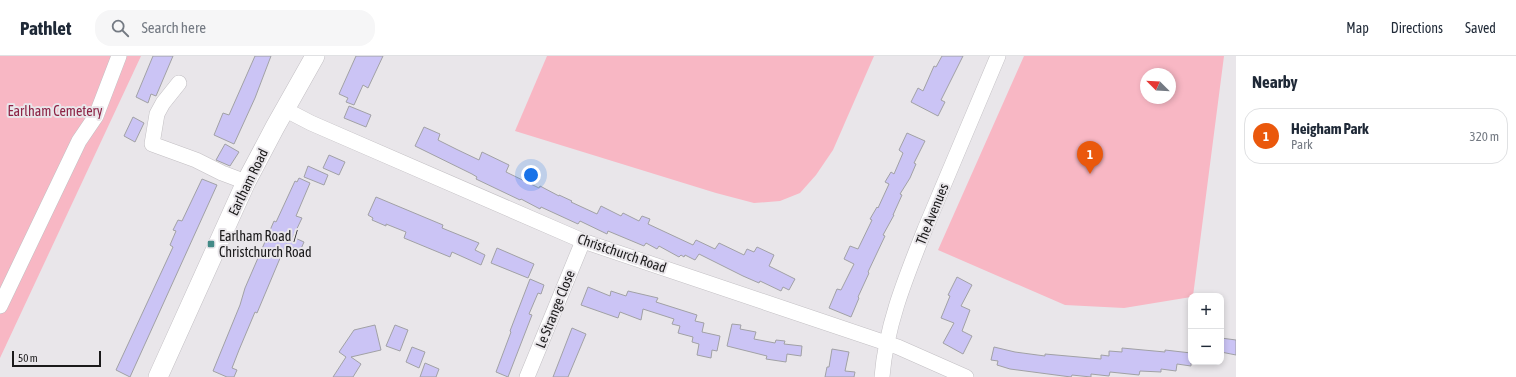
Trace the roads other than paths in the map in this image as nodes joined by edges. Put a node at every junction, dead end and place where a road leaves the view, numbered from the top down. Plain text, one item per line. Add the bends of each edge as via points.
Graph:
1 (119, 56) edge
2 (315, 56) edge
3 (998, 56) edge
4 (179, 83) dead end
5 (286, 110) junction
6 (246, 182) junction
7 (583, 240) junction
8 (0, 306) edge
9 (886, 344) junction
10 (158, 377) edge
11 (527, 377) edge
12 (882, 377) edge
13 (966, 377) edge

1 - 8 street via 96,116 79,141
2 - 5 main road, Earlham Road
3 - 9 street, The Avenues via 912,263 894,312
4 - 6 street via 157,114 152,144
5 - 6 main road, Earlham Road
5 - 7 street, Christchurch Road
6 - 10 main road, Earlham Road
7 - 9 street, Christchurch Road
7 - 11 street, Le Strange Close
9 - 12 street, The Avenues
9 - 13 street, Christchurch Road

